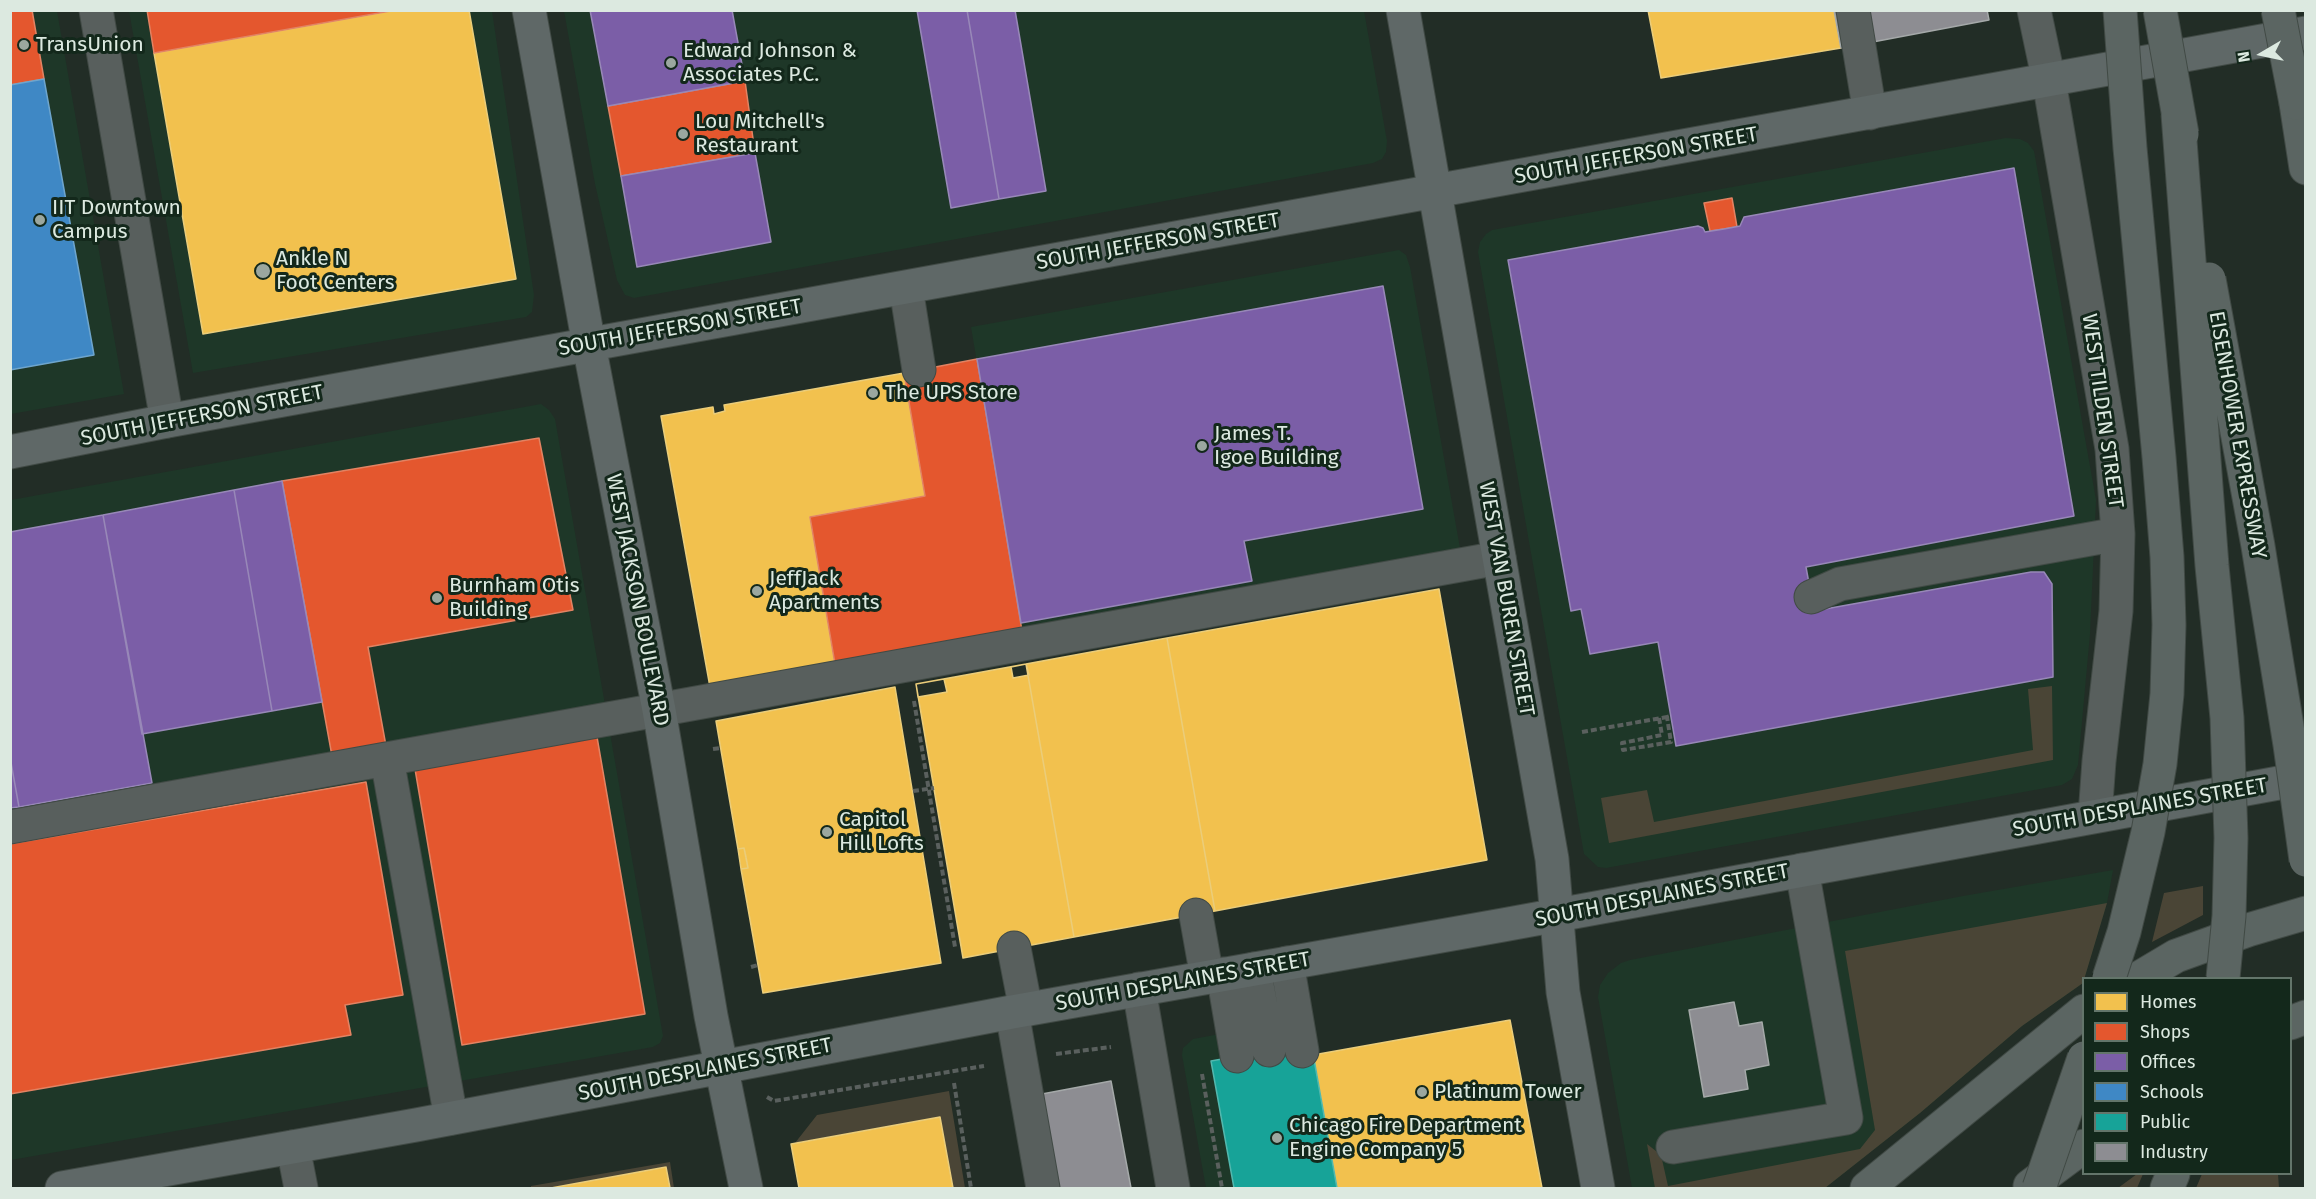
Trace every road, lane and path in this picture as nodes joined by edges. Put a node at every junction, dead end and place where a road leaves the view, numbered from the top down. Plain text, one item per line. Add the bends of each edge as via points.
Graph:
1 (96, 10) edge
2 (529, 10) edge
3 (1403, 10) edge
4 (1853, 10) edge
5 (2034, 10) edge
6 (2120, 10) edge
7 (2160, 10) edge
8 (2278, 10) edge
9 (2306, 33) edge
10 (2049, 81) junction
11 (1870, 113) junction
12 (2178, 114) junction
13 (2301, 118) edge
14 (2306, 168) edge
15 (1436, 192) junction
16 (906, 288) junction
17 (589, 345) junction
18 (919, 370) dead end
19 (167, 421) junction
20 (10, 452) edge
21 (2118, 534) junction
22 (1499, 558) junction
23 (1829, 581) dead end
24 (908, 664) junction
25 (659, 710) junction
26 (1659, 718) junction
27 (1582, 732) dead end
28 (720, 748) dead end
29 (713, 749) dead end
30 (387, 759) junction
31 (2306, 778) edge
32 (931, 788) junction
33 (913, 791) dead end
34 (2095, 816) junction
35 (10, 827) edge
36 (2306, 860) edge
37 (1802, 870) junction
38 (2306, 914) edge
39 (1196, 915) dead end
40 (1556, 915) junction
41 (956, 947) dead end
42 (1014, 948) dead end
43 (1287, 963) junction
44 (758, 965) dead end
45 (751, 967) dead end
46 (1228, 973) junction
47 (2109, 977) edge
48 (2141, 977) edge
49 (2223, 977) edge
50 (1139, 989) junction
51 (1019, 1011) junction
52 (2082, 1013) edge
53 (1109, 1047) dead end
54 (1269, 1050) dead end
55 (1302, 1051) dead end
56 (1046, 1056) dead end
57 (1237, 1056) dead end
58 (1200, 1064) dead end
59 (2082, 1064) edge
60 (986, 1065) dead end
61 (722, 1066) junction
62 (954, 1083) dead end
63 (774, 1101) dead end
64 (451, 1118) junction
65 (293, 1147) junction
66 (1673, 1147) dead end
67 (2075, 1152) edge
68 (62, 1188) edge
69 (301, 1188) edge
70 (746, 1188) edge
71 (971, 1188) edge
72 (1043, 1188) edge
73 (1173, 1188) edge
74 (1222, 1188) edge
75 (1598, 1188) edge
76 (1867, 1188) edge
77 (2027, 1188) edge
78 (2033, 1188) edge
79 (2038, 1188) edge

1 - 19 street
2 - 17 main road, WEST JACKSON BOULEVARD
3 - 15 main road, WEST VAN BUREN STREET
4 - 11 street
5 - 10 street, WEST TILDEN STREET
6 - 47 highway, bridge via 2160,457 2169,625 2160,764 2148,832
7 - 12 highway, EISENHOWER EXPRESSWAY, bridge
8 - 13 highway, bridge
9 - 10 main road, SOUTH JEFFERSON STREET
10 - 11 main road, SOUTH JEFFERSON STREET
10 - 21 street, WEST TILDEN STREET via 2112,449
11 - 15 main road, SOUTH JEFFERSON STREET
12 - 36 highway, EISENHOWER EXPRESSWAY, bridge via 2258,546
12 - 49 highway, bridge via 2227,718 2230,871
13 - 14 highway
15 - 16 main road, SOUTH JEFFERSON STREET
15 - 22 main road, WEST VAN BUREN STREET
16 - 17 main road, SOUTH JEFFERSON STREET
16 - 18 street
17 - 19 main road, SOUTH JEFFERSON STREET
17 - 25 main road, WEST JACKSON BOULEVARD
19 - 20 main road, SOUTH JEFFERSON STREET
21 - 23 street
21 - 34 street, WEST TILDEN STREET via 2116,611
22 - 24 street via 1084,644
22 - 40 main road, WEST VAN BUREN STREET via 1552,859
24 - 25 street
24 - 32 path
25 - 30 street
25 - 61 main road, WEST JACKSON BOULEVARD
26 - 26 path via 1662,735 1622,743 1623,750 1671,742 1669,717
26 - 27 path
28 - 29 path
30 - 35 street
30 - 64 street
31 - 34 main road, SOUTH DESPLAINES STREET
32 - 33 path
32 - 41 path
34 - 37 main road, SOUTH DESPLAINES STREET
37 - 40 main road, SOUTH DESPLAINES STREET
37 - 66 street via 1846,1118
38 - 48 highway via 2176,956
39 - 46 street
40 - 43 main road, SOUTH DESPLAINES STREET
40 - 75 main road, WEST VAN BUREN STREET via 1563,992
42 - 51 street
43 - 46 main road, SOUTH DESPLAINES STREET
43 - 55 street
44 - 45 path
46 - 50 main road, SOUTH DESPLAINES STREET
46 - 54 street
46 - 57 street
50 - 51 main road, SOUTH DESPLAINES STREET
50 - 73 street
51 - 61 main road, SOUTH DESPLAINES STREET
51 - 72 street
52 - 76 highway
53 - 56 path
58 - 74 path
59 - 79 highway, bridge
60 - 63 path
61 - 64 main road, SOUTH DESPLAINES STREET
61 - 70 main road, WEST JACKSON BOULEVARD
62 - 71 path
64 - 65 main road, SOUTH DESPLAINES STREET
65 - 68 main road, SOUTH DESPLAINES STREET
65 - 69 street
67 - 77 highway
67 - 78 highway

